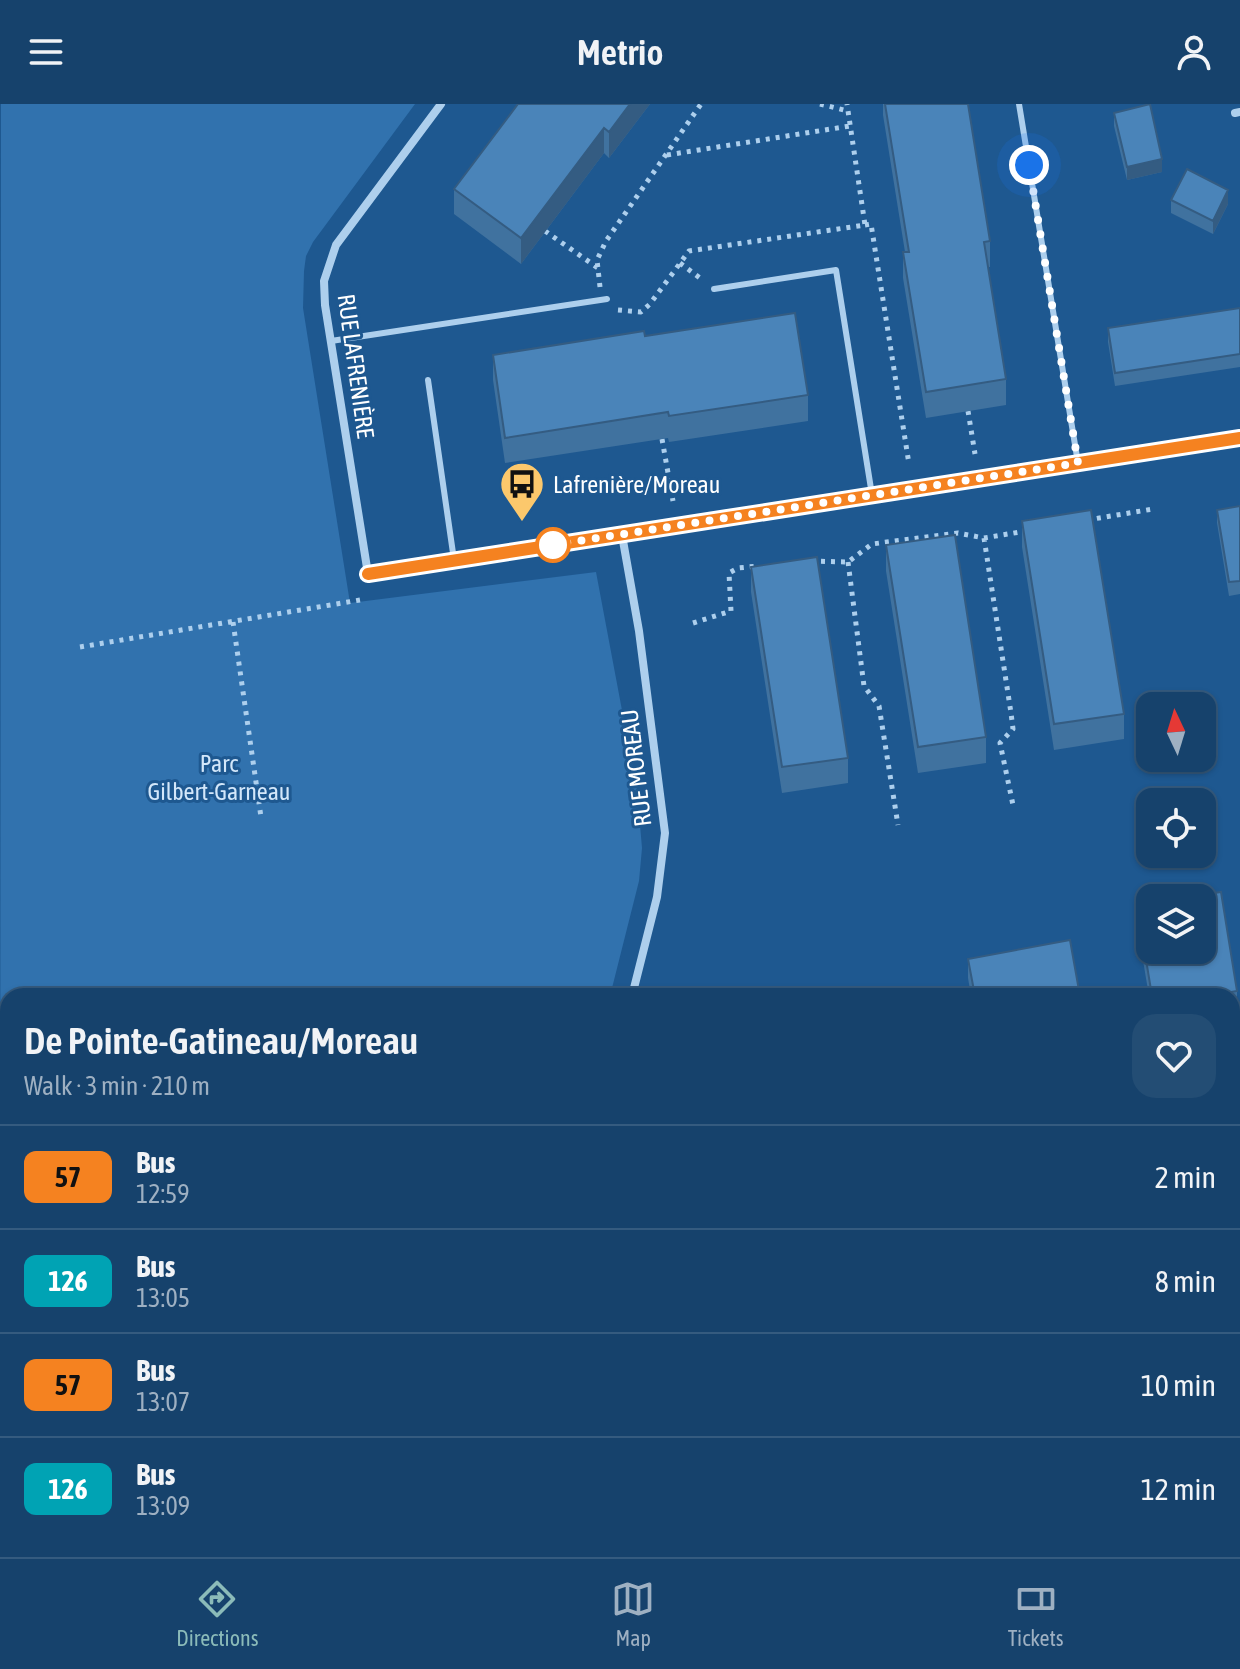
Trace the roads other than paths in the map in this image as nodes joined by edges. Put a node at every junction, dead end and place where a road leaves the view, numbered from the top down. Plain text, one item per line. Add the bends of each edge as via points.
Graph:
1 (441, 104) edge
2 (1019, 104) edge
3 (714, 289) road end
4 (607, 299) road end
5 (331, 341) junction
6 (428, 380) dead end
7 (1240, 438) edge
8 (1078, 463) junction
9 (872, 495) junction
10 (622, 535) junction
11 (454, 560) junction
12 (634, 988) edge

1 - 5 street, RUE LAFRENIÈRE via 336,245 324,281
2 - 8 lane
3 - 9 lane via 836,270
4 - 5 lane
5 - 11 street, RUE LAFRENIÈRE via 368,574
6 - 11 lane
7 - 8 street
8 - 9 street
9 - 10 street
10 - 11 street
10 - 12 street, RUE MOREAU via 665,833 657,897

